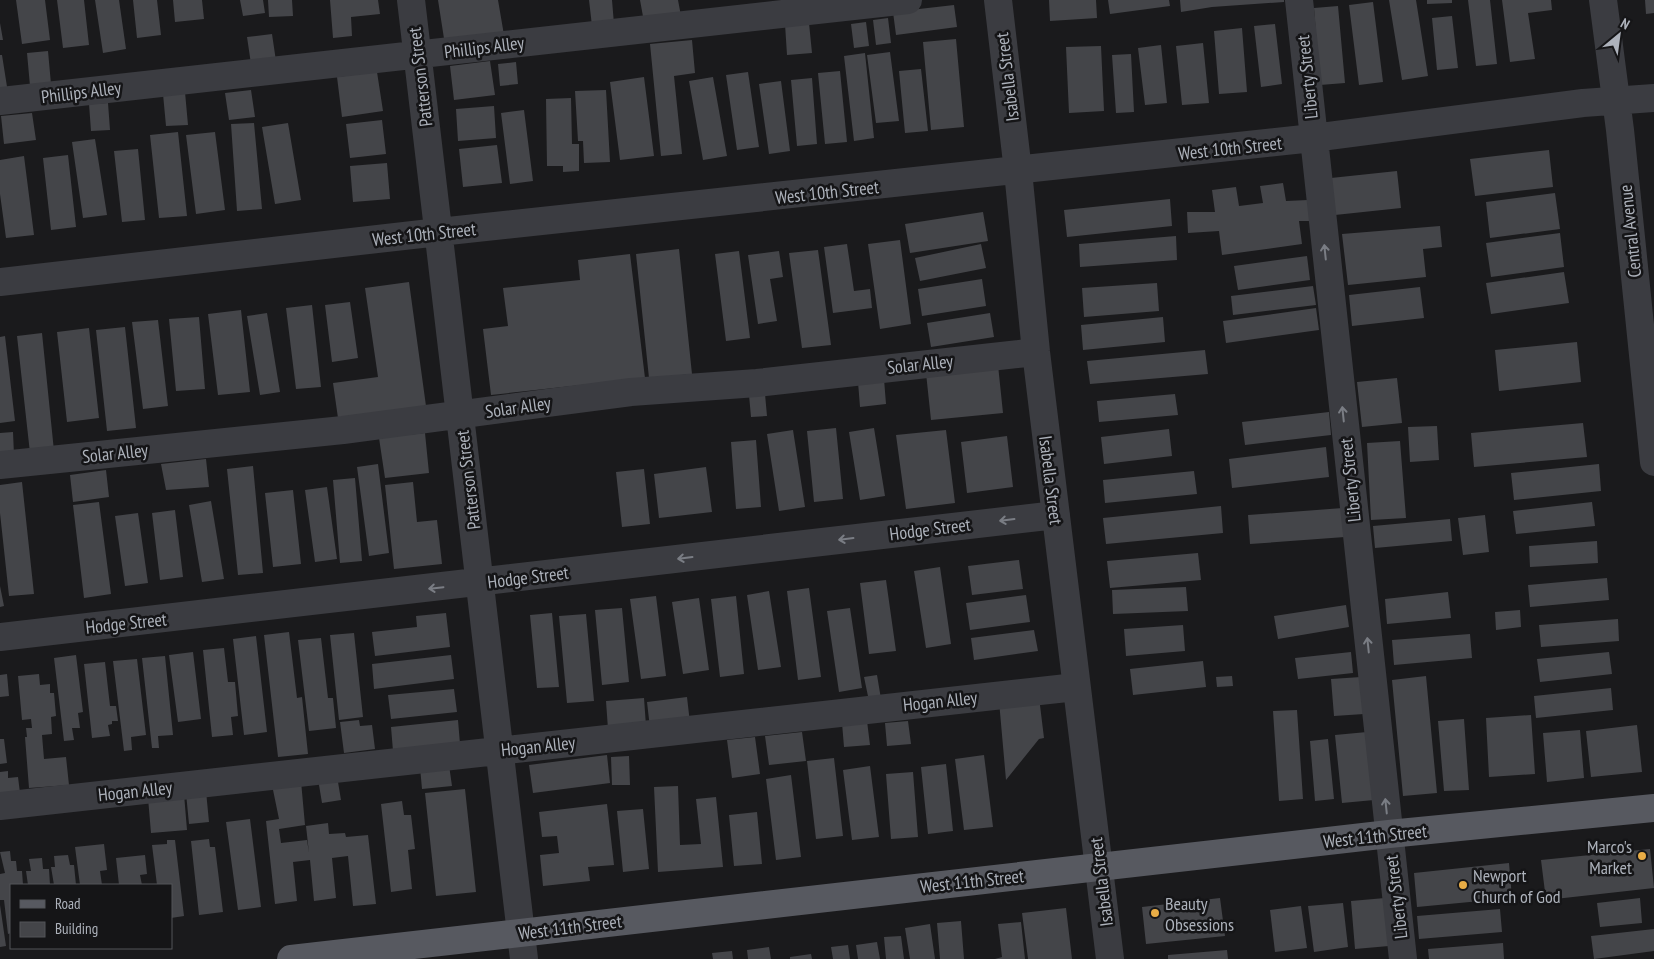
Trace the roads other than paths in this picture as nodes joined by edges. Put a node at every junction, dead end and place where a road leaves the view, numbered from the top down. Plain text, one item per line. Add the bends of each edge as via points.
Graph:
1 (412, 0) edge
2 (908, 0) edge
3 (998, 0) edge
4 (1299, 0) edge
5 (1603, 0) edge
6 (418, 55) junction
7 (1654, 98) edge
8 (1616, 100) junction
9 (0, 101) edge
10 (1313, 138) junction
11 (1018, 171) junction
12 (438, 232) junction
13 (0, 282) edge
14 (1036, 352) junction
15 (460, 415) junction
16 (1654, 462) edge
17 (0, 465) edge
18 (1056, 514) junction
19 (480, 583) junction
20 (0, 637) edge
21 (1076, 686) junction
22 (499, 750) junction
23 (0, 806) edge
24 (1654, 808) edge
25 (1389, 834) junction
26 (1100, 867) junction
27 (521, 932) junction
28 (291, 959) edge
29 (524, 959) edge
30 (1110, 959) edge
31 (1403, 959) edge

1 - 6 street, Patterson Street
2 - 6 street, Phillips Alley
3 - 11 street, Isabella Street
4 - 10 street, Liberty Street
5 - 8 street, Central Avenue
6 - 9 street, Phillips Alley
6 - 12 street, Patterson Street
7 - 8 street, West 10th Street
8 - 10 street, West 10th Street
8 - 16 street, Central Avenue
10 - 11 street, West 10th Street
25 -> 10 street, Liberty Street
11 - 12 street, West 10th Street
11 - 14 street, Isabella Street
12 - 13 street, West 10th Street
12 - 15 street, Patterson Street
14 - 15 street, Solar Alley via 757,383 631,392
14 - 18 street, Isabella Street
15 - 17 street, Solar Alley
15 - 19 street, Patterson Street
18 -> 19 street, Hodge Street
18 - 21 street, Isabella Street
19 -> 20 street, Hodge Street
19 - 22 street, Patterson Street
21 - 22 street, Hogan Alley
21 - 26 street, Isabella Street
22 - 23 street, Hogan Alley
22 - 27 street, Patterson Street
24 - 25 main road, West 11th Street
25 - 26 main road, West 11th Street
25 - 31 street, Liberty Street
26 - 27 main road, West 11th Street
26 - 30 street, Isabella Street
27 - 28 main road, West 11th Street
27 - 29 street, Patterson Street

